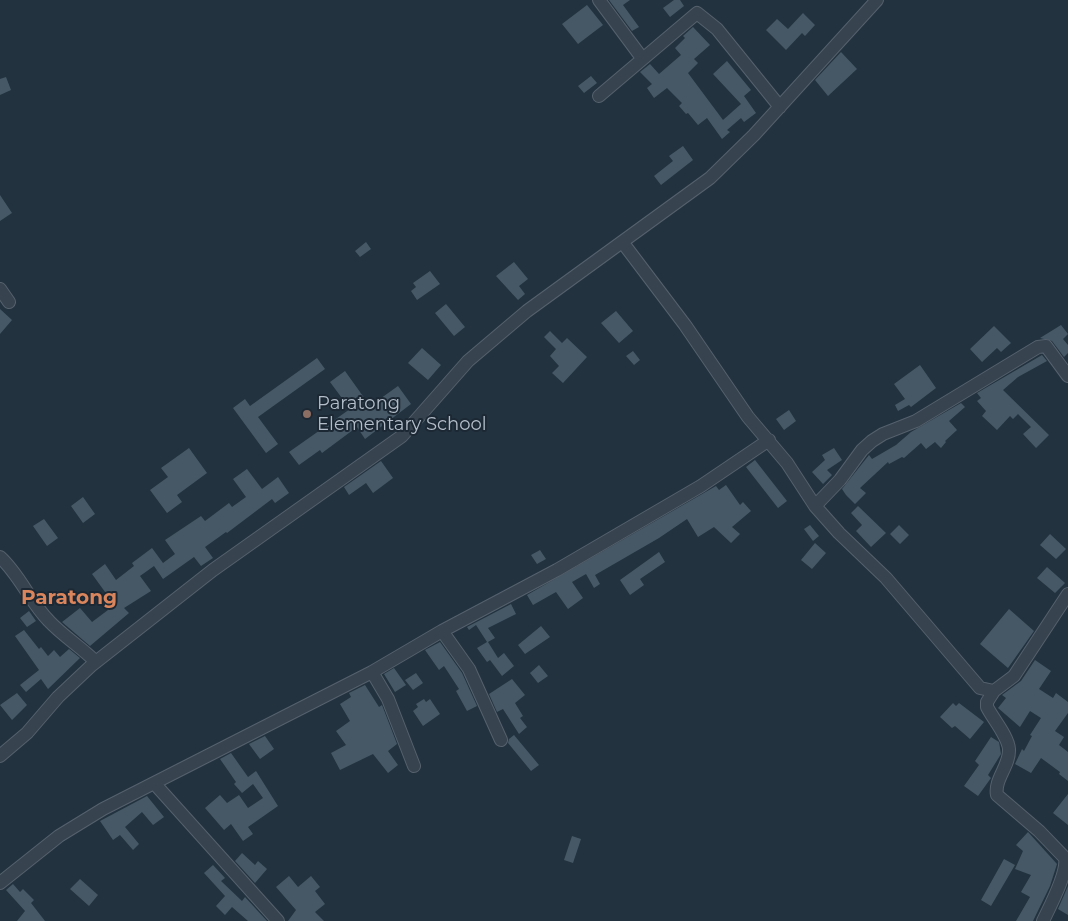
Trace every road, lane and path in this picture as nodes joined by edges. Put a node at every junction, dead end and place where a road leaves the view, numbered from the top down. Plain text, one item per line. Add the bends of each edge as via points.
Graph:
1 (599, 0) edge
2 (877, 0) edge
3 (642, 58) junction
4 (599, 96) dead end
5 (780, 106) junction
6 (623, 243) junction
7 (0, 289) edge
8 (9, 302) dead end
9 (1068, 376) edge
10 (769, 440) junction
11 (815, 506) junction
12 (0, 557) edge
13 (1068, 594) edge
14 (442, 631) junction
15 (96, 662) junction
16 (372, 672) junction
17 (994, 691) junction
18 (501, 740) dead end
19 (0, 756) edge
20 (414, 766) dead end
21 (154, 783) junction
22 (0, 882) edge
23 (278, 921) edge
24 (1043, 921) edge

1 - 3 street
2 - 5 street
3 - 4 street
3 - 5 street via 697,13 717,29
5 - 6 street via 710,178
6 - 10 street via 686,325 722,382
6 - 15 street via 527,311 468,361 402,436 213,570
7 - 8 street
9 - 11 street via 1046,346 1038,347 916,421 872,441
10 - 11 street
10 - 14 street via 650,516
11 - 17 street via 886,578 980,688
12 - 15 street via 48,620
13 - 17 street via 1014,676
14 - 16 street
14 - 18 street via 469,669
15 - 19 street
16 - 20 street via 388,699
16 - 21 street
17 - 24 street via 986,707 1009,747 997,795 1039,831 1067,864
21 - 22 street via 59,836
21 - 23 street

